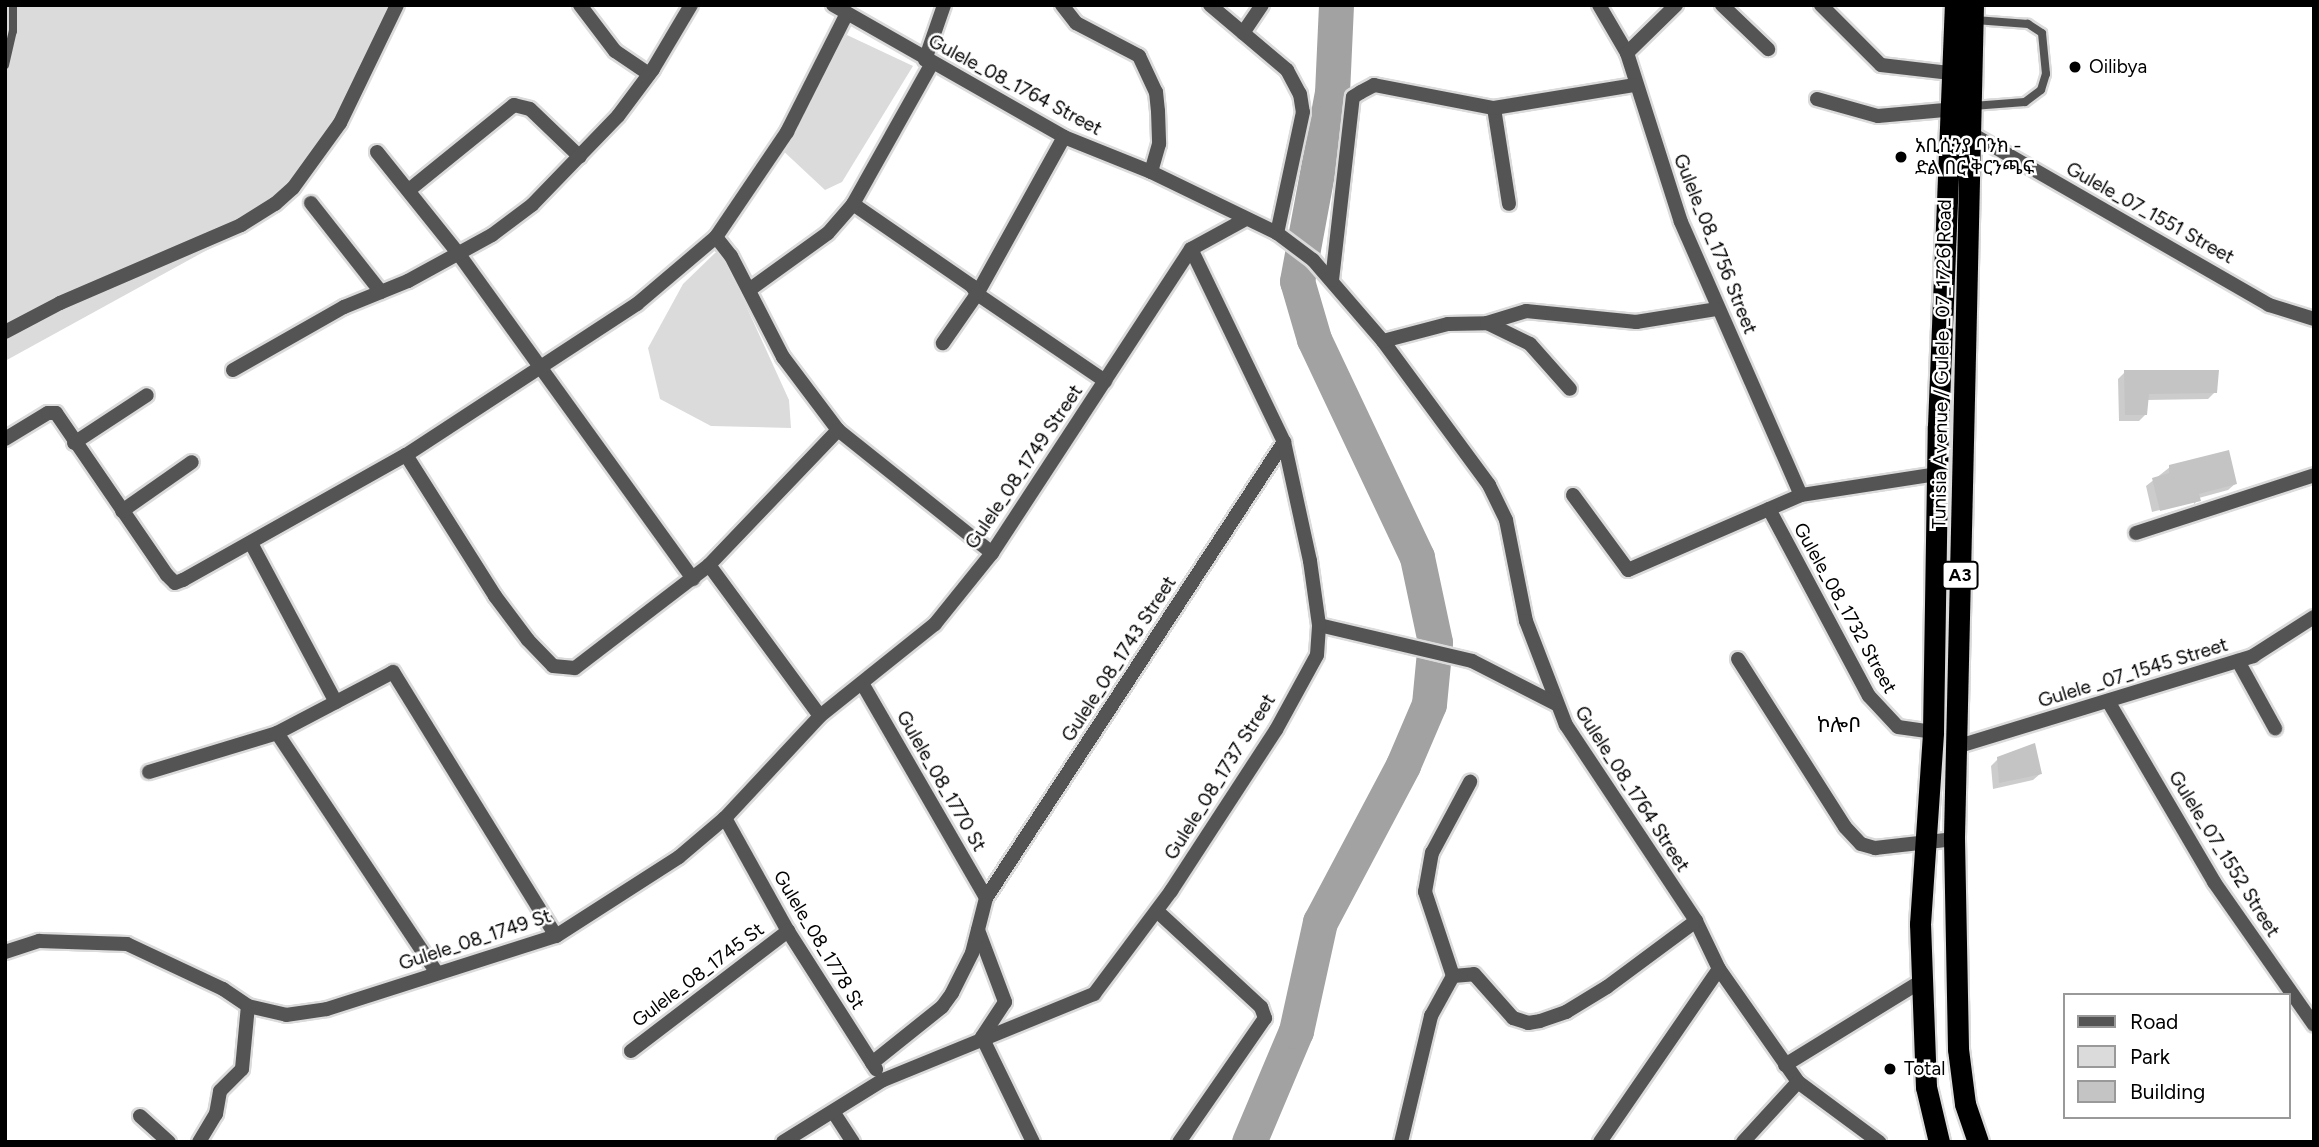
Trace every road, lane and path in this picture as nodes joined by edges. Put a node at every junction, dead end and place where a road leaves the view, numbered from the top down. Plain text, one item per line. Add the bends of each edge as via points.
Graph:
1 (13, 5) edge
2 (397, 5) edge
3 (580, 5) edge
4 (691, 5) edge
5 (833, 5) edge
6 (944, 5) edge
7 (1062, 5) edge
8 (1210, 5) edge
9 (1262, 5) edge
10 (1599, 5) edge
11 (1676, 5) edge
12 (1722, 5) edge
13 (1821, 5) edge
14 (1964, 13) edge
15 (846, 15) junction
16 (1243, 33) junction
17 (1768, 49) dead end
18 (1626, 53) junction
19 (928, 62) junction
20 (5, 65) edge
21 (649, 74) junction
22 (1962, 74) junction
23 (1635, 85) junction
24 (1817, 99) dead end
25 (1494, 108) junction
26 (1959, 112) junction
27 (1970, 134) junction
28 (1064, 137) junction
29 (377, 152) dead end
30 (580, 157) junction
31 (1151, 172) junction
32 (409, 190) junction
33 (311, 203) dead end
34 (853, 204) junction
35 (1509, 204) dead end
36 (1244, 220) junction
37 (1278, 233) junction
38 (716, 237) junction
39 (1191, 249) junction
40 (458, 253) junction
41 (1332, 280) junction
42 (749, 290) junction
43 (381, 292) junction
44 (977, 294) junction
45 (1716, 309) junction
46 (2314, 319) edge
47 (1487, 323) junction
48 (5, 332) edge
49 (1384, 341) junction
50 (943, 343) dead end
51 (540, 369) junction
52 (233, 370) dead end
53 (1105, 381) junction
54 (1570, 389) dead end
55 (147, 396) dead end
56 (838, 430) junction
57 (5, 439) edge
58 (1284, 442) junction
59 (74, 443) junction
60 (406, 455) junction
61 (192, 462) dead end
62 (1937, 474) junction
63 (2314, 475) edge
64 (1573, 495) dead end
65 (1801, 495) junction
66 (1769, 509) junction
67 (122, 511) junction
68 (2136, 533) dead end
69 (252, 545) junction
70 (992, 552) junction
71 (709, 565) junction
72 (693, 579) junction
73 (2314, 617) edge
74 (1319, 625) junction
75 (1738, 659) dead end
76 (2238, 661) junction
77 (862, 682) junction
78 (2108, 701) junction
79 (336, 702) junction
80 (1556, 704) junction
81 (820, 716) junction
82 (2275, 728) dead end
83 (1933, 732) junction
84 (277, 733) junction
85 (1956, 747) junction
86 (149, 772) dead end
87 (1470, 782) dead end
88 (725, 818) junction
89 (1954, 839) junction
90 (1926, 840) junction
91 (986, 898) junction
92 (1157, 911) junction
93 (1696, 921) junction
94 (978, 930) junction
95 (789, 931) junction
96 (556, 936) junction
97 (5, 952) edge
98 (1719, 969) junction
99 (436, 971) junction
100 (1453, 976) junction
101 (1920, 982) junction
102 (248, 1006) junction
103 (2314, 1025) edge
104 (982, 1037) junction
105 (631, 1051) dead end
106 (872, 1063) junction
107 (1785, 1065) junction
108 (883, 1080) junction
109 (1798, 1082) junction
110 (834, 1113) junction
111 (140, 1116) dead end
112 (169, 1142) edge
113 (199, 1142) edge
114 (783, 1142) edge
115 (853, 1142) edge
116 (1033, 1142) edge
117 (1179, 1142) edge
118 (1401, 1142) edge
119 (1600, 1142) edge
120 (1742, 1142) edge
121 (1879, 1142) edge
122 (1939, 1142) edge
123 (1978, 1142) edge

1 - 20 lane
2 - 48 street via 340,123 293,188 275,204 241,225 60,303
3 - 21 street via 615,51
4 - 21 street
5 - 15 street, Gulele_08_1764 Street
6 - 19 street
7 - 31 street via 1076,23 1139,56 1156,92 1158,111 1159,144
8 - 16 street
9 - 16 street
10 - 18 street, Gulele_08_1756 Street
11 - 18 street
12 - 17 street
13 - 22 street via 1866,55 1881,65
14 - 22 highway, Tunisia Avenue / Gulele _07_1726 Road / A3
14 - 26 lane via 2028,24 2042,33 2047,51 2044,82 2025,102
15 - 19 street, Gulele_08_1764 Street
15 - 38 street via 787,132
16 - 37 street via 1287,70 1300,94 1303,112
18 - 23 street, Gulele_08_1756 Street
19 - 28 street, Gulele_08_1764 Street
19 - 34 street
21 - 30 street
22 - 26 highway, Tunisia Avenue / Gulele _07_1726 Road / A3
23 - 25 street
23 - 45 street, Gulele_08_1756 Street
24 - 26 street via 1878,116
25 - 35 street
25 - 41 street via 1374,85 1353,97
26 - 27 highway, Tunisia Avenue / Gulele _07_1726 Road / A3
26 - 62 highway, Tunisia Avenue / Gulele _07_1726 Road / A3
27 - 46 street, Gulele_07_1551 Street via 2269,305
27 - 85 highway, Tunisia Avenue / Gulele _07_1726 Road / A3
28 - 31 street, Gulele_08_1764 Street
28 - 44 street
29 - 32 street
30 - 32 street via 530,109 514,105
30 - 40 street via 532,205
31 - 36 street, Gulele_08_1764 Street
32 - 40 street
33 - 43 street
34 - 42 street via 828,233
34 - 44 street via 960,274
36 - 37 street, Gulele_08_1764 Street
36 - 39 street
37 - 41 street, Gulele_08_1764 Street
38 - 42 street
38 - 51 street via 637,304
39 - 53 street, Gulele_08_1749 Street
39 - 58 street, Gulele_08_1737 Street
40 - 43 street
40 - 51 street
41 - 49 street, Gulele_08_1764 Street
42 - 56 street via 783,357
43 - 52 street via 344,307
44 - 50 street
44 - 53 street
45 - 47 street via 1636,322 1526,311
45 - 65 street, Gulele_08_1756 Street
47 - 49 street via 1448,324
47 - 54 street via 1531,344
49 - 80 street, Gulele_08_1764 Street via 1473,458 1506,520 1526,621
51 - 60 street
51 - 72 street
53 - 70 street, Gulele_08_1749 Street
55 - 59 street
56 - 70 street
56 - 71 street
57 - 59 street via 48,413 56,413
58 - 74 street, Gulele_08_1737 Street
58 - 91 street, Gulele_08_1743 Street
59 - 67 street
60 - 69 street
60 - 72 street via 495,596 553,666 575,668
61 - 67 street
62 - 65 street
62 - 83 highway, Tunisia Avenue / Gulele _07_1726 Road / A3
63 - 68 street
64 - 66 street via 1628,570
65 - 66 street
66 - 83 street, Gulele_08_1732 Street via 1869,696 1898,727
67 - 69 street via 175,583
69 - 79 street
70 - 77 street, Gulele_08_1749 Street via 935,624
71 - 72 street
71 - 81 street
73 - 76 street, Gulele _07_1545 Street
74 - 80 street via 1391,638 1472,661
74 - 92 street, Gulele_08_1737 Street via 1317,655 1276,730
75 - 90 street via 1853,836 1875,848
76 - 78 street, Gulele _07_1545 Street
76 - 82 street
77 - 81 street, Gulele_08_1749 St
77 - 91 street, Gulele_08_1770 St
78 - 85 street, Gulele _07_1545 Street
78 - 103 street, Gulele_07_1552 Street via 2214,882
79 - 84 street
79 - 96 street via 393,673
80 - 93 street, Gulele_08_1764 Street via 1602,783
81 - 88 street, Gulele_08_1749 St
83 - 90 highway, Tunisia Avenue / Gulele _07_1726 Road / A3
84 - 86 street
84 - 99 street
85 - 89 highway, Tunisia Avenue / Gulele _07_1726 Road / A3
87 - 100 street via 1432,853 1425,892
88 - 95 street, Gulele_08_1778 St
88 - 96 street, Gulele_08_1749 St via 679,857
89 - 90 street
89 - 123 highway, Tunisia Avenue / Gulele _07_1726 Road / A3 via 1958,1049 1965,1104
90 - 101 highway, Tunisia Avenue / Gulele _07_1726 Road / A3
91 - 94 street, Gulele_08_1743 Street
92 - 104 street, Gulele_08_1737 Street via 1106,983 1084,1002
92 - 117 street via 1261,1007 1265,1018
93 - 98 street, Gulele_08_1764 Street
93 - 100 street via 1607,987 1566,1012 1540,1021 1513,1018 1474,974
94 - 104 street via 1005,1002
94 - 106 street, Gulele_08_1743 Street via 961,978 942,1007
95 - 105 street, Gulele_08_1745 St
95 - 106 street, Gulele_08_1778 St
96 - 99 street, Gulele_08_1749 St
97 - 102 street, Gulele_08_1749 St via 39,941 127,944 223,989
98 - 107 street, Gulele_08_1764 Street
98 - 119 street
99 - 102 street, Gulele_08_1749 St via 350,1004 306,1014 286,1015
100 - 118 street via 1431,1016
101 - 107 street
101 - 122 highway, Tunisia Avenue / Gulele _07_1726 Road / A3 via 1926,1087
102 - 113 street via 242,1069 220,1091 216,1114
104 - 108 street, Gulele_08_1737 Street
104 - 116 street
106 - 108 street, Gulele_08_1778 St
107 - 109 street, Gulele_08_1764 Street
108 - 110 street, Gulele_08_1737 Street
109 - 120 street
109 - 121 street, Gulele_08_1764 Street
110 - 114 street, Gulele_08_1737 Street
110 - 115 street
111 - 112 street

